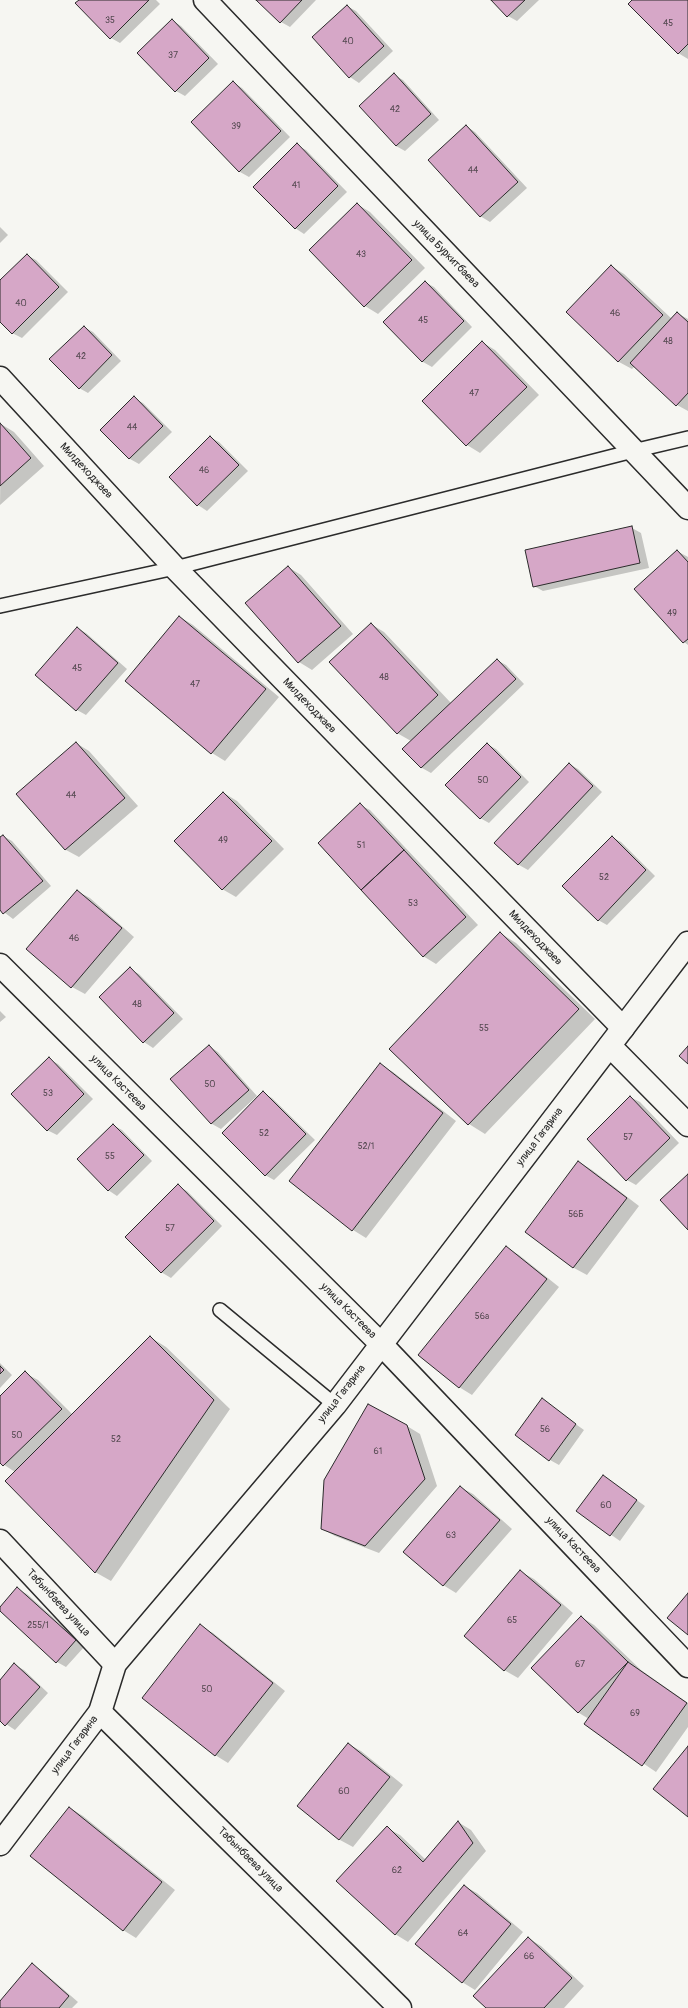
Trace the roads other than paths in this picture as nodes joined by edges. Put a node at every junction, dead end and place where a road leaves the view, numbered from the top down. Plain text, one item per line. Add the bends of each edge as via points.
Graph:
1 (205, 0) edge
2 (0, 378) edge
3 (688, 438) edge
4 (633, 451) junction
5 (688, 508) edge
6 (175, 568) junction
7 (0, 606) edge
8 (688, 944) edge
9 (0, 965) edge
10 (623, 1028) junction
11 (610, 1046) junction
12 (688, 1125) edge
13 (220, 1310) dead end
14 (381, 1344) junction
15 (335, 1405) junction
16 (0, 1541) edge
17 (116, 1664) junction
18 (688, 1666) edge
19 (100, 1712) junction
20 (0, 1844) edge
21 (400, 2008) edge

1 - 4 street, улица Буркитбаева
2 - 6 street, Милдеходжаев
3 - 4 lane
4 - 5 street, улица Буркитбаева
4 - 6 lane
6 - 7 lane
6 - 10 street, Милдеходжаев
8 - 10 street, улица Гагарина
9 - 14 street, улица Кастеева
10 - 11 street, улица Гагарина
11 - 12 street
11 - 14 street, улица Гагарина
13 - 15 lane
14 - 15 street, улица Гагарина
14 - 18 street, улица Кастеева
15 - 17 street, улица Гагарина
16 - 17 street, Табынбаева улица
17 - 19 street, улица Гагарина
19 - 20 street, улица Гагарина
19 - 21 street, Табынбаева улица

